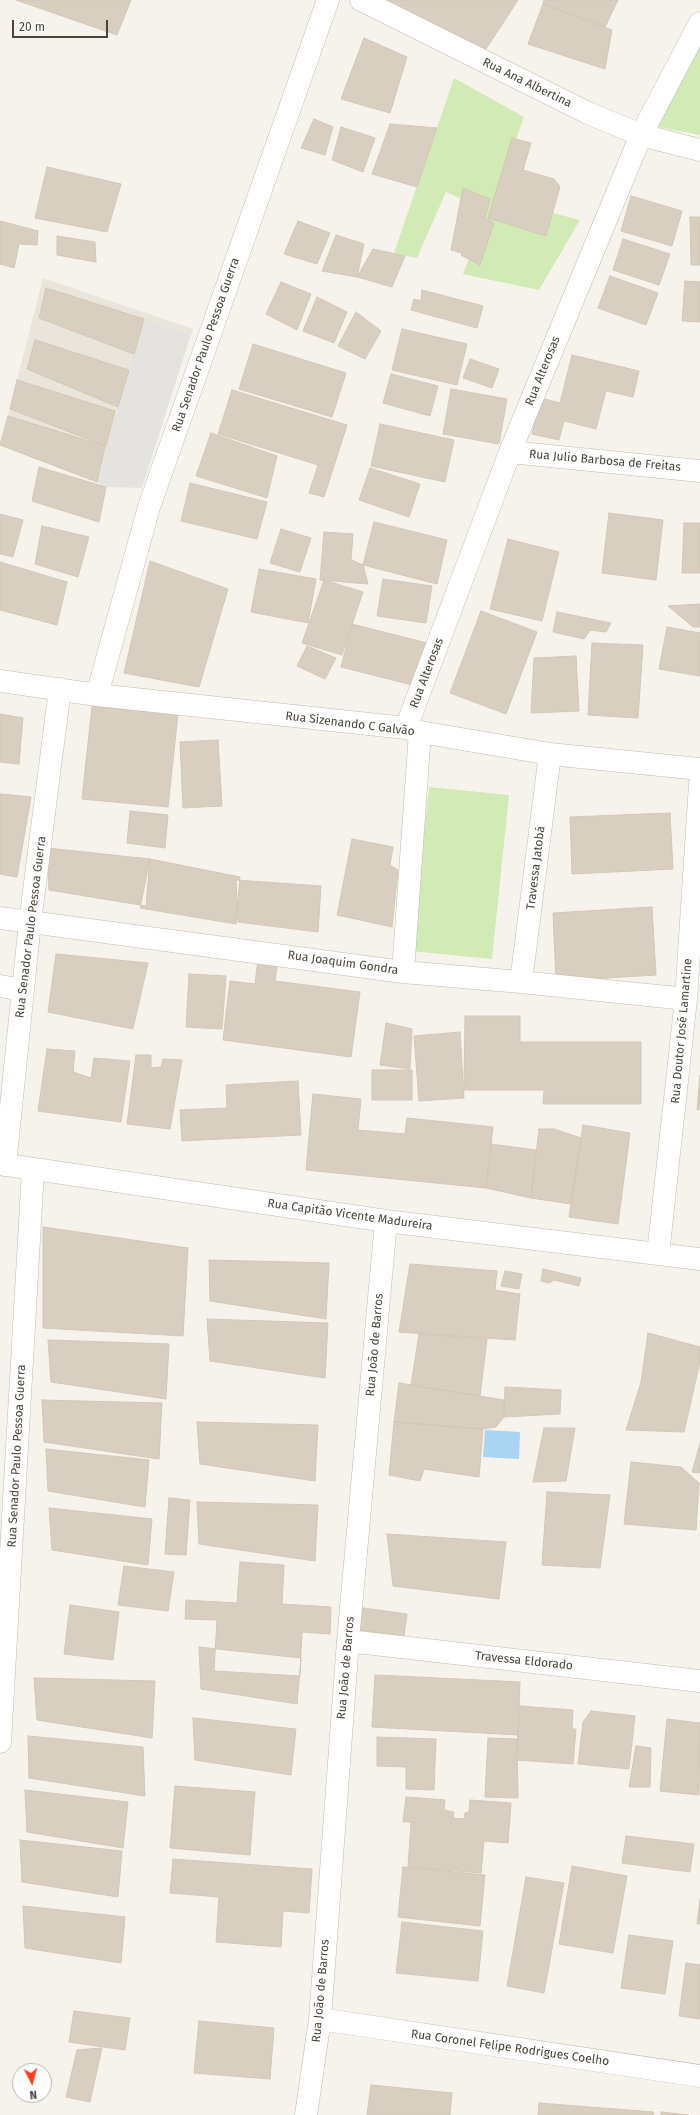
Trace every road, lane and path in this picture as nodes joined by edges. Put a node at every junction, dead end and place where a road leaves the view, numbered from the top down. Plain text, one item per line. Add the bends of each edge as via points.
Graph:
1 (328, 0) edge
2 (361, 0) edge
3 (700, 23) edge
4 (641, 135) junction
5 (700, 150) edge
6 (510, 452) junction
7 (700, 470) edge
8 (0, 681) edge
9 (60, 689) junction
10 (96, 695) junction
11 (413, 730) junction
12 (550, 754) junction
13 (700, 769) edge
14 (700, 784) edge
15 (0, 918) edge
16 (30, 922) junction
17 (403, 972) junction
18 (521, 982) junction
19 (0, 986) edge
20 (23, 990) junction
21 (686, 1000) junction
22 (3, 1165) edge
23 (33, 1170) junction
24 (386, 1221) junction
25 (658, 1254) junction
26 (700, 1259) edge
27 (348, 1641) junction
28 (700, 1681) edge
29 (0, 1742) edge
30 (320, 2019) junction
31 (700, 2076) edge
32 (306, 2115) edge

1 - 10 street, Rua Senador Paulo Pessoa Guerra via 149,507
2 - 4 street, Rua Ana Albertina via 588,113
3 - 4 street, Rua Alterosas
4 - 5 street, Rua Ana Albertina
4 - 6 street, Rua Alterosas
6 - 7 street, Rua Julio Barbosa de Freitas
6 - 11 street, Rua Alterosas
8 - 9 street, Rua Sizenando C Galvão
9 - 10 street, Rua Sizenando C Galvão
9 - 16 street, Rua Senador Paulo Pessoa Guerra
10 - 11 street, Rua Sizenando C Galvão
11 - 12 street, Rua Sizenando C Galvão
11 - 17 street, Rua Alterosas
12 - 13 street, Rua Sizenando C Galvão
12 - 18 street, Travessa Jatobá
14 - 21 street, Rua Doutor José Lamartine
15 - 16 street, Rua Joaquim Gondra
16 - 17 street, Rua Joaquim Gondra
16 - 20 street, Rua Senador Paulo Pessoa Guerra
17 - 18 street, Rua Joaquim Gondra
18 - 21 street, Rua Joaquim Gondra
19 - 20 street
20 - 22 street, Rua Senador Paulo Pessoa Guerra
21 - 25 street, Rua Doutor José Lamartine
22 - 23 street, Rua Capitão Vicente Madureira
23 - 24 street, Rua Capitão Vicente Madureira
23 - 29 street, Rua Senador Paulo Pessoa Guerra
24 - 25 street, Rua Capitão Vicente Madureira
24 - 27 street, Rua João de Barros
25 - 26 street, Rua Capitão Vicente Madureira
27 - 28 street, Travessa Eldorado
27 - 30 street, Rua João de Barros
30 - 31 street, Rua Coronel Felipe Rodrigues Coelho
30 - 32 street, Rua João de Barros

